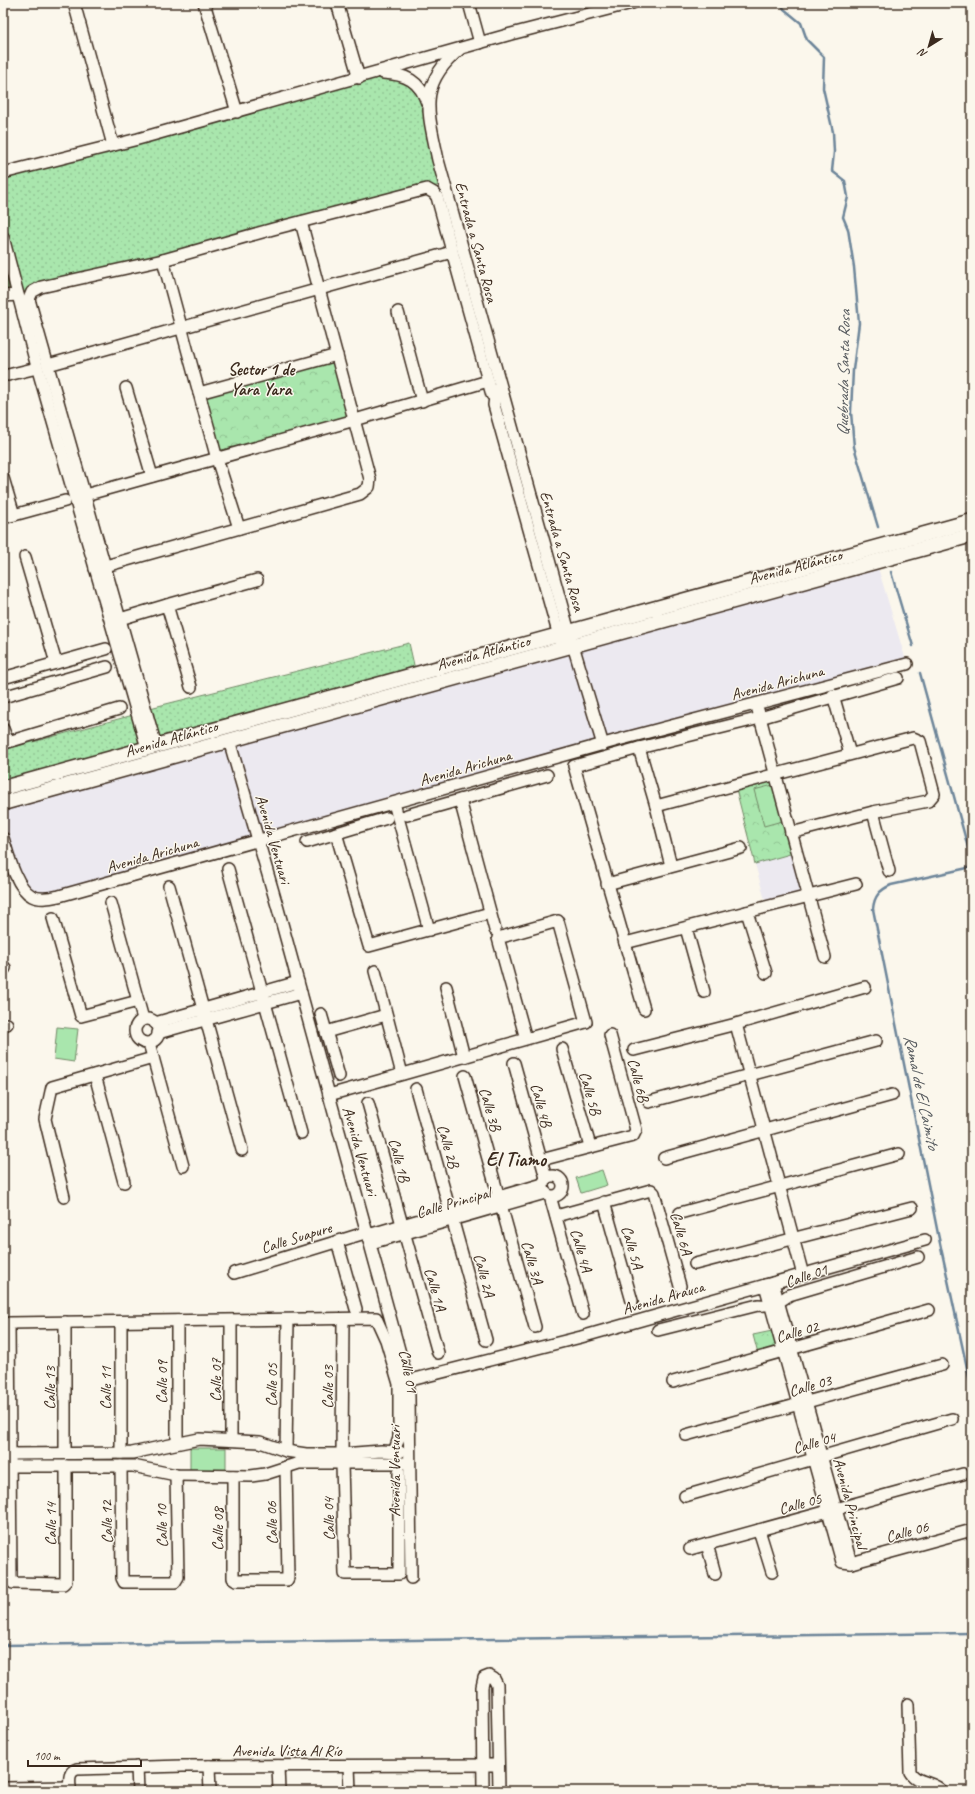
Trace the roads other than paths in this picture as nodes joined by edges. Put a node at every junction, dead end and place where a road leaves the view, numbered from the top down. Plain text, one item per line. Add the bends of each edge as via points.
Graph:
1 (74, 3) edge
2 (204, 3) edge
3 (337, 3) edge
4 (469, 3) edge
5 (632, 3) edge
6 (601, 7) edge
7 (480, 43) junction
8 (460, 49) junction
9 (376, 73) junction
10 (359, 78) junction
11 (428, 106) junction
12 (237, 112) junction
13 (113, 145) junction
14 (3, 173) edge
15 (301, 222) junction
16 (3, 237) edge
17 (452, 252) junction
18 (163, 260) junction
19 (319, 290) junction
20 (3, 296) edge
21 (18, 296) junction
22 (398, 312) dead end
23 (181, 328) junction
24 (337, 355) junction
25 (48, 365) junction
26 (37, 368) junction
27 (8, 375) dead end
28 (488, 381) junction
29 (126, 388) dead end
30 (199, 394) junction
31 (492, 395) dead end
32 (422, 401) junction
33 (355, 420) junction
34 (217, 459) junction
35 (152, 476) junction
36 (3, 478) edge
37 (85, 495) junction
38 (64, 501) dead end
39 (8, 517) edge
40 (972, 521) edge
41 (239, 528) junction
42 (972, 535) edge
43 (25, 557) dead end
44 (100, 568) junction
45 (257, 580) dead end
46 (167, 605) junction
47 (120, 619) junction
48 (566, 640) junction
49 (106, 650) dead end
50 (56, 663) junction
51 (907, 664) dead end
52 (107, 667) dead end
53 (3, 678) edge
54 (898, 678) dead end
55 (192, 688) dead end
56 (833, 695) junction
57 (3, 698) edge
58 (756, 704) junction
59 (119, 709) dead end
60 (760, 718) junction
61 (3, 729) edge
62 (229, 740) junction
63 (603, 744) junction
64 (152, 747) junction
65 (639, 748) junction
66 (850, 754) junction
67 (775, 774) junction
68 (547, 775) dead end
69 (3, 788) edge
70 (460, 800) junction
71 (3, 803) edge
72 (394, 803) junction
73 (656, 806) junction
74 (873, 812) junction
75 (407, 815) dead end
76 (387, 818) dead end
77 (336, 833) junction
78 (791, 833) junction
79 (3, 838) edge
80 (258, 840) junction
81 (307, 842) dead end
82 (740, 848) dead end
83 (672, 866) junction
84 (228, 869) dead end
85 (889, 871) dead end
86 (607, 884) junction
87 (856, 884) dead end
88 (169, 886) dead end
89 (809, 897) junction
90 (111, 903) dead end
91 (747, 912) junction
92 (490, 913) junction
93 (53, 918) dead end
94 (686, 928) junction
95 (429, 930) junction
96 (495, 930) dead end
97 (625, 943) junction
98 (825, 957) dead end
99 (375, 971) dead end
100 (766, 973) dead end
101 (446, 987) dead end
102 (865, 987) dead end
103 (299, 988) junction
104 (704, 992) dead end
105 (263, 998) junction
106 (138, 1001) junction
107 (644, 1009) dead end
108 (204, 1014) junction
109 (321, 1014) dead end
110 (386, 1015) junction
111 (143, 1019) junction
112 (736, 1024) junction
113 (157, 1028) junction
114 (326, 1032) junction
115 (610, 1035) dead end
116 (526, 1039) junction
117 (876, 1041) dead end
118 (149, 1043) junction
119 (562, 1049) dead end
120 (634, 1050) dead end
121 (464, 1057) junction
122 (153, 1058) junction
123 (514, 1063) dead end
124 (402, 1074) junction
125 (95, 1075) junction
126 (339, 1076) dead end
127 (465, 1076) dead end
128 (750, 1076) junction
129 (416, 1090) dead end
130 (329, 1095) junction
131 (892, 1095) dead end
132 (649, 1102) dead end
133 (368, 1103) dead end
134 (764, 1132) junction
135 (301, 1133) dead end
136 (590, 1146) junction
137 (242, 1150) dead end
138 (899, 1154) dead end
139 (664, 1158) dead end
140 (541, 1160) junction
141 (183, 1166) dead end
142 (124, 1182) dead end
143 (546, 1188) junction
144 (779, 1188) junction
145 (64, 1197) dead end
146 (500, 1201) junction
147 (604, 1202) junction
148 (912, 1208) dead end
149 (680, 1213) dead end
150 (452, 1215) junction
151 (556, 1216) junction
152 (403, 1229) junction
153 (369, 1237) junction
154 (793, 1239) junction
155 (926, 1240) dead end
156 (337, 1241) junction
157 (918, 1257) dead end
158 (694, 1264) dead end
159 (234, 1273) dead end
160 (803, 1275) junction
161 (769, 1284) junction
162 (680, 1286) dead end
163 (632, 1300) dead end
164 (774, 1304) junction
165 (356, 1309) dead end
166 (929, 1310) dead end
167 (583, 1314) dead end
168 (288, 1320) junction
169 (343, 1320) junction
170 (177, 1321) junction
171 (231, 1321) junction
172 (65, 1322) junction
173 (120, 1322) junction
174 (535, 1327) dead end
175 (658, 1330) dead end
176 (486, 1340) dead end
177 (787, 1350) junction
178 (438, 1353) dead end
179 (942, 1365) dead end
180 (407, 1381) junction
181 (673, 1382) dead end
182 (802, 1404) junction
183 (952, 1419) dead end
184 (686, 1436) dead end
185 (231, 1440) junction
186 (177, 1443) junction
187 (286, 1451) junction
188 (140, 1452) junction
189 (394, 1452) junction
190 (409, 1452) junction
191 (65, 1453) junction
192 (121, 1453) junction
193 (10, 1454) junction
194 (817, 1458) junction
195 (306, 1459) junction
196 (342, 1459) junction
197 (409, 1463) junction
198 (10, 1466) junction
199 (66, 1466) junction
200 (121, 1466) junction
201 (140, 1467) junction
202 (286, 1467) junction
203 (399, 1472) dead end
204 (963, 1474) dead end
205 (176, 1475) junction
206 (233, 1476) junction
207 (685, 1496) dead end
208 (832, 1511) junction
209 (759, 1530) junction
210 (972, 1530) edge
211 (707, 1544) junction
212 (690, 1549) dead end
213 (850, 1563) joint
214 (772, 1572) dead end
215 (716, 1574) dead end
216 (178, 1577) joint
217 (411, 1578) dead end
218 (236, 1580) joint
219 (908, 1704) dead end
220 (482, 1765) junction
221 (498, 1765) junction
222 (209, 1766) junction
223 (278, 1766) junction
224 (349, 1766) junction
225 (137, 1768) junction
226 (6, 1788) dead end
227 (70, 1789) edge
228 (138, 1791) edge
229 (210, 1791) edge
230 (279, 1791) edge
231 (350, 1791) edge
232 (483, 1791) edge
233 (499, 1791) edge
234 (942, 1791) edge

1 - 13 street
2 - 12 street
3 - 10 street
4 - 7 street
5 - 6 street
6 - 7 street
7 - 8 street
8 - 9 street
8 - 11 street via 436,74
9 - 10 street
9 - 11 street via 400,75 415,82 424,92
10 - 12 street
11 - 48 street, Entrada a Santa Rosa via 438,160 500,386 494,405 515,458
12 - 13 street
13 - 14 street
15 - 17 street via 427,189 437,197
15 - 18 street
15 - 19 street
16 - 21 street
17 - 19 street
17 - 28 street
18 - 23 street
18 - 25 street via 41,287 32,292 30,303
19 - 23 street
19 - 24 street
20 - 21 street
21 - 26 street
22 - 32 street
23 - 25 street
23 - 30 street
24 - 30 street
24 - 33 street
25 - 37 street
26 - 27 street
26 - 44 street
28 - 31 street
28 - 32 street
29 - 35 street
30 - 34 street
32 - 33 street
33 - 34 street
33 - 41 street via 370,479 367,490
34 - 35 street
34 - 41 street
35 - 37 street
36 - 39 street
37 - 44 street
38 - 39 street
40 - 48 main road, Avenida Atlántico
41 - 44 street
42 - 48 main road, Avenida Atlántico
43 - 50 street
44 - 47 street
44 - 64 street
45 - 46 street
46 - 47 street
46 - 55 street
47 - 64 street
48 - 62 main road, Avenida Atlántico
48 - 63 street, Entrada a Santa Rosa
48 - 64 main road, Avenida Atlántico
49 - 50 street
50 - 53 street
51 - 58 street, Avenida Arichuna
52 - 57 street
54 - 56 street
56 - 60 street
56 - 66 street
58 - 60 street
58 - 63 street, Avenida Arichuna
59 - 61 street via 8,742
60 - 65 street
60 - 67 street
62 - 71 main road, Avenida Atlántico
62 - 80 street, Avenida Ventuari
63 - 72 street, Avenida Arichuna
64 - 69 main road, Avenida Atlántico
65 - 73 street
65 - 86 street via 574,766
66 - 67 street
66 - 74 street via 913,738 920,741 934,794 932,798
67 - 73 street
67 - 78 street
68 - 70 street
70 - 75 street
70 - 92 street
72 - 80 street, Avenida Arichuna
72 - 95 street
73 - 83 street
74 - 78 street
74 - 85 street
76 - 77 street
77 - 81 street
77 - 95 street via 369,946
78 - 89 street
79 - 80 street, Avenida Arichuna via 19,882 31,895 41,898 59,896
80 - 103 street, Avenida Ventuari
82 - 83 street
83 - 86 street
84 - 105 street
86 - 97 street
87 - 89 street
88 - 108 street
89 - 91 street
89 - 98 street
90 - 106 street
91 - 94 street
91 - 100 street
92 - 95 street
92 - 96 street
93 - 106 street via 81,1016
94 - 97 street
94 - 104 street
97 - 107 street
99 - 110 street
101 - 121 street
102 - 112 street
103 - 105 street
103 - 130 street, Avenida Ventuari
105 - 108 street
105 - 135 street
106 - 111 street
108 - 113 street
108 - 137 street
109 - 114 street
110 - 114 street
110 - 124 street
111 - 113 street via 150,1019
111 - 118 street via 136,1024 134,1032 138,1039
112 - 120 street
112 - 128 street
113 - 118 street via 156,1039
114 - 126 street
115 - 136 street, Calle 6B via 636,1134
116 - 116 street via 586,1022 558,921 498,938
116 - 121 street
117 - 128 street
118 - 122 street
119 - 136 street, Calle 5B
121 - 124 street
122 - 125 street
122 - 141 street
123 - 140 street, Calle 4B
124 - 130 street
125 - 142 street
125 - 145 street via 52,1087 44,1119
127 - 146 street, Calle 3B
128 - 132 street
128 - 134 street
129 - 150 street, Calle 2B
130 - 153 street, Avenida Ventuari
131 - 134 street
133 - 152 street, Calle 1B
134 - 139 street
134 - 144 street
136 - 140 street
138 - 144 street
140 - 143 street, Calle 4B
143 - 146 street, Calle Principal
143 - 151 street, Calle 4A
144 - 149 street
144 - 154 street
146 - 150 street, Calle Principal
146 - 174 street, Calle 3A
147 - 151 street
147 - 162 street, Calle 6A via 651,1190 654,1193
147 - 163 street, Calle 5A
148 - 154 street
150 - 152 street, Calle Principal
150 - 176 street, Calle 2A
151 - 167 street, Calle 4A
152 - 153 street, Calle Principal
152 - 178 street, Calle 1A
153 - 156 street, Calle Suapure
153 - 180 street, Avenida Ventuari
154 - 158 street
154 - 160 street
155 - 160 street, Avenida Arauca
156 - 159 street, Calle Suapure
156 - 165 street
157 - 164 street, Calle 01 via 789,1294
160 - 161 street, Avenida Arauca
161 - 164 street, Avenida Principal
161 - 180 street, Avenida Arauca via 581,1337
164 - 175 street, Calle 01 via 758,1305
164 - 177 street, Avenida Principal
166 - 177 street, Calle 02
168 - 169 street
168 - 171 street
168 - 187 street, Calle 05
169 - 189 street, Calle 01 via 376,1318 386,1340 399,1384 399,1438
169 - 196 street, Calle 03
170 - 171 street
170 - 173 street
170 - 186 street, Calle 09
171 - 185 street, Calle 07
172 - 173 street
172 - 191 street, Calle 13
172 - 193 street via 9,1323
173 - 192 street, Calle 11
177 - 181 street, Calle 02
177 - 182 street, Avenida Principal
179 - 182 street, Calle 03
180 - 190 street, Avenida Ventuari
182 - 184 street, Calle 03
182 - 194 street, Avenida Principal
183 - 194 street, Calle 04
185 - 186 street via 199,1439
185 - 187 street via 260,1442
186 - 188 street
187 - 195 street
188 - 192 street
188 - 201 street
189 - 190 street
189 - 196 street via 381,1451
190 - 197 street, Avenida Ventuari
191 - 192 street
191 - 193 street
193 - 198 street
194 - 207 street, Calle 04
194 - 208 street, Avenida Principal
195 - 196 street
195 - 202 street
196 - 197 street
196 - 203 street, Calle 04 via 345,1574 399,1574
197 - 217 street, Avenida Ventuari
198 - 199 street
198 - 199 street, Calle 14 via 13,1583 63,1584 66,1581
199 - 200 street
200 - 201 street
200 - 216 street, Calle 12 via 124,1582 175,1582
201 - 205 street
202 - 206 street via 257,1476
202 - 218 street, Calle 06 via 288,1578
204 - 208 street, Calle 05
205 - 206 street
205 - 216 street, Calle 10
206 - 218 street, Calle 08 via 233,1578
208 - 209 street, Calle 05
208 - 213 street, Avenida Principal via 841,1560
209 - 211 street, Calle 05
209 - 214 street
210 - 213 street, Calle 06
211 - 212 street, Calle 05
211 - 215 street
219 - 234 street via 910,1772 918,1780 931,1783
220 - 221 street, Avenida Vista Al Río
220 - 221 street via 482,1687 484,1678 489,1676 494,1679 496,1685
220 - 224 street, Avenida Vista Al Río
220 - 232 street
221 - 233 street
222 - 223 street, Avenida Vista Al Río
222 - 225 street, Avenida Vista Al Río
222 - 229 street
223 - 224 street, Avenida Vista Al Río
223 - 230 street
224 - 231 street
225 - 227 street, Avenida Vista Al Río via 77,1769 72,1771 70,1776
225 - 228 street
226 - 227 street

